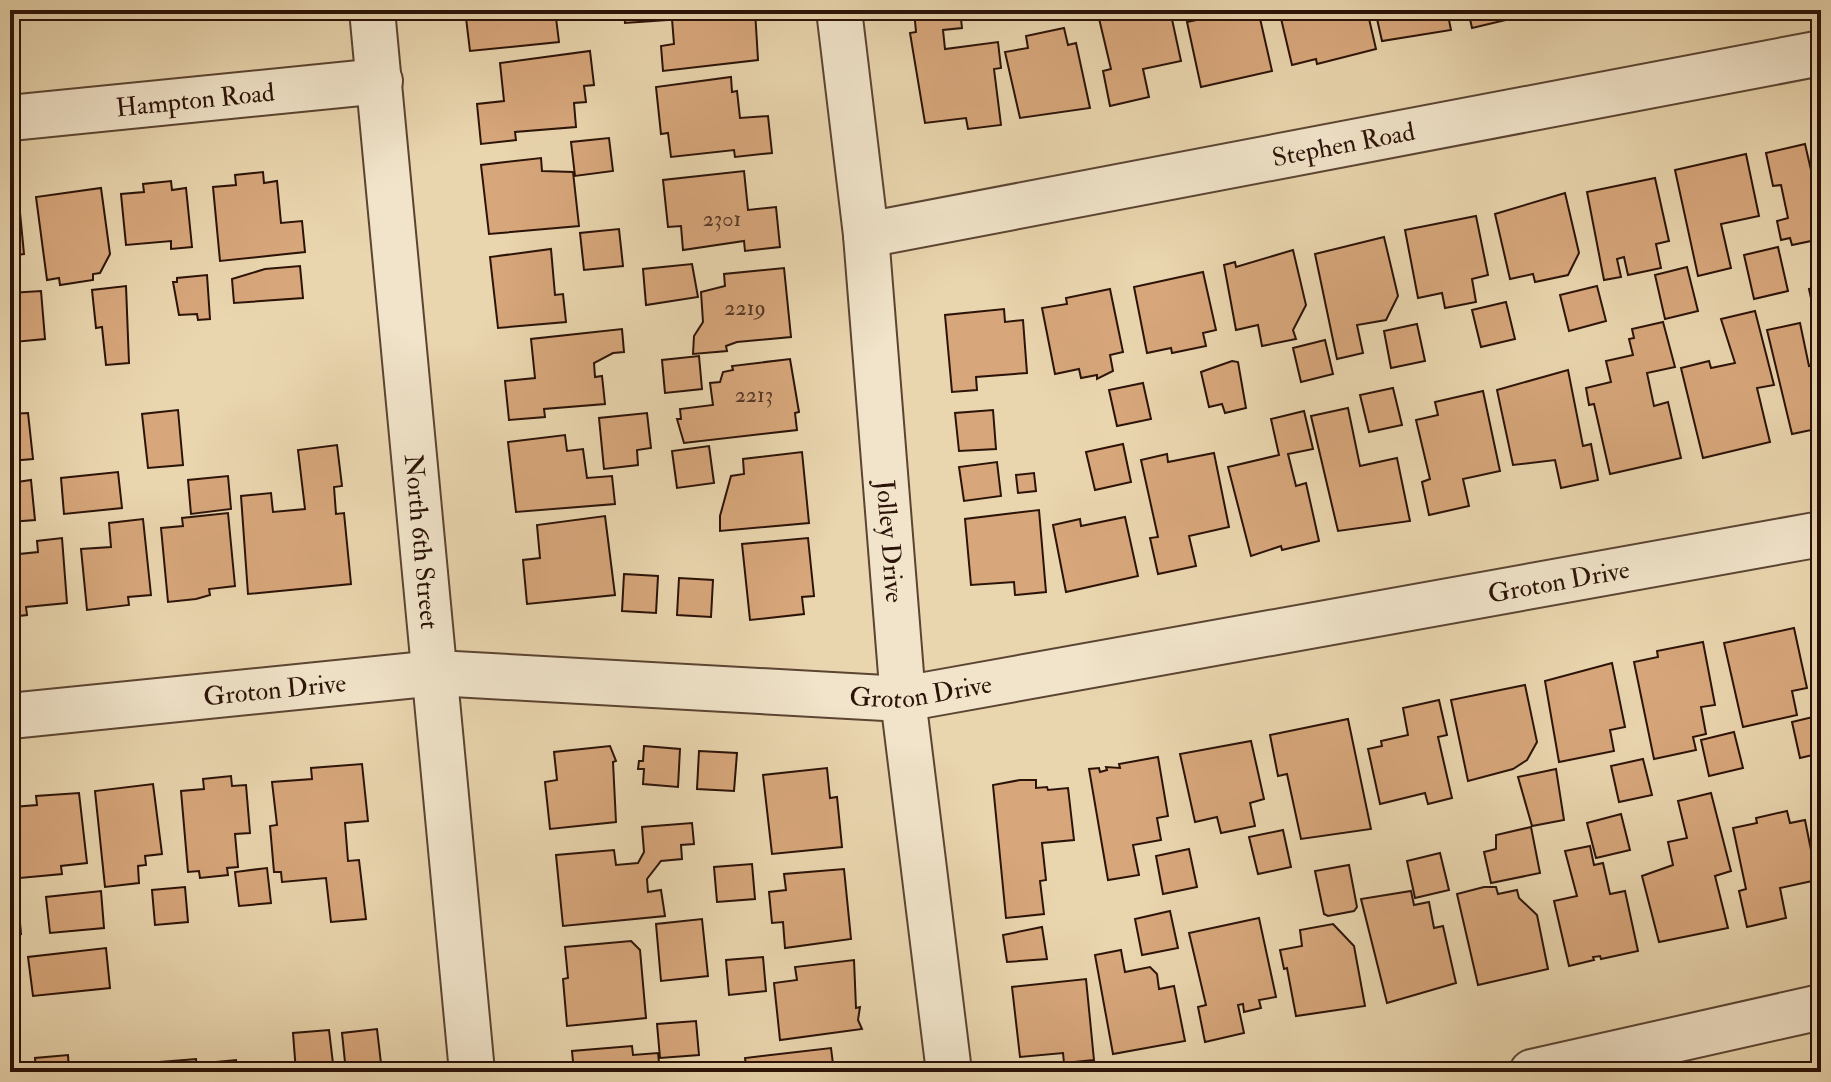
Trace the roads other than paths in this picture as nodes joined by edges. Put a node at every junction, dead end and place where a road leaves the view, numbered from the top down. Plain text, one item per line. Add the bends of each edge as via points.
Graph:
1 (372, 10) edge
2 (839, 10) edge
3 (1821, 53) edge
4 (380, 81) junction
5 (10, 118) edge
6 (866, 235) junction
7 (1821, 534) edge
8 (436, 673) junction
9 (903, 699) junction
10 (10, 716) edge
11 (1821, 1007) edge
12 (472, 1072) edge
13 (949, 1072) edge
14 (1532, 1072) edge

1 - 4 street, North 6th Street
2 - 6 street, Jolley Drive
3 - 6 street, Stephen Road
4 - 5 street, Hampton Road
4 - 8 street, North 6th Street
6 - 9 street, Jolley Drive
7 - 9 street, Groton Drive
8 - 9 street, Groton Drive
8 - 10 street, Groton Drive
8 - 12 street, North 6th Street
9 - 13 street, Jolley Drive
11 - 14 street

